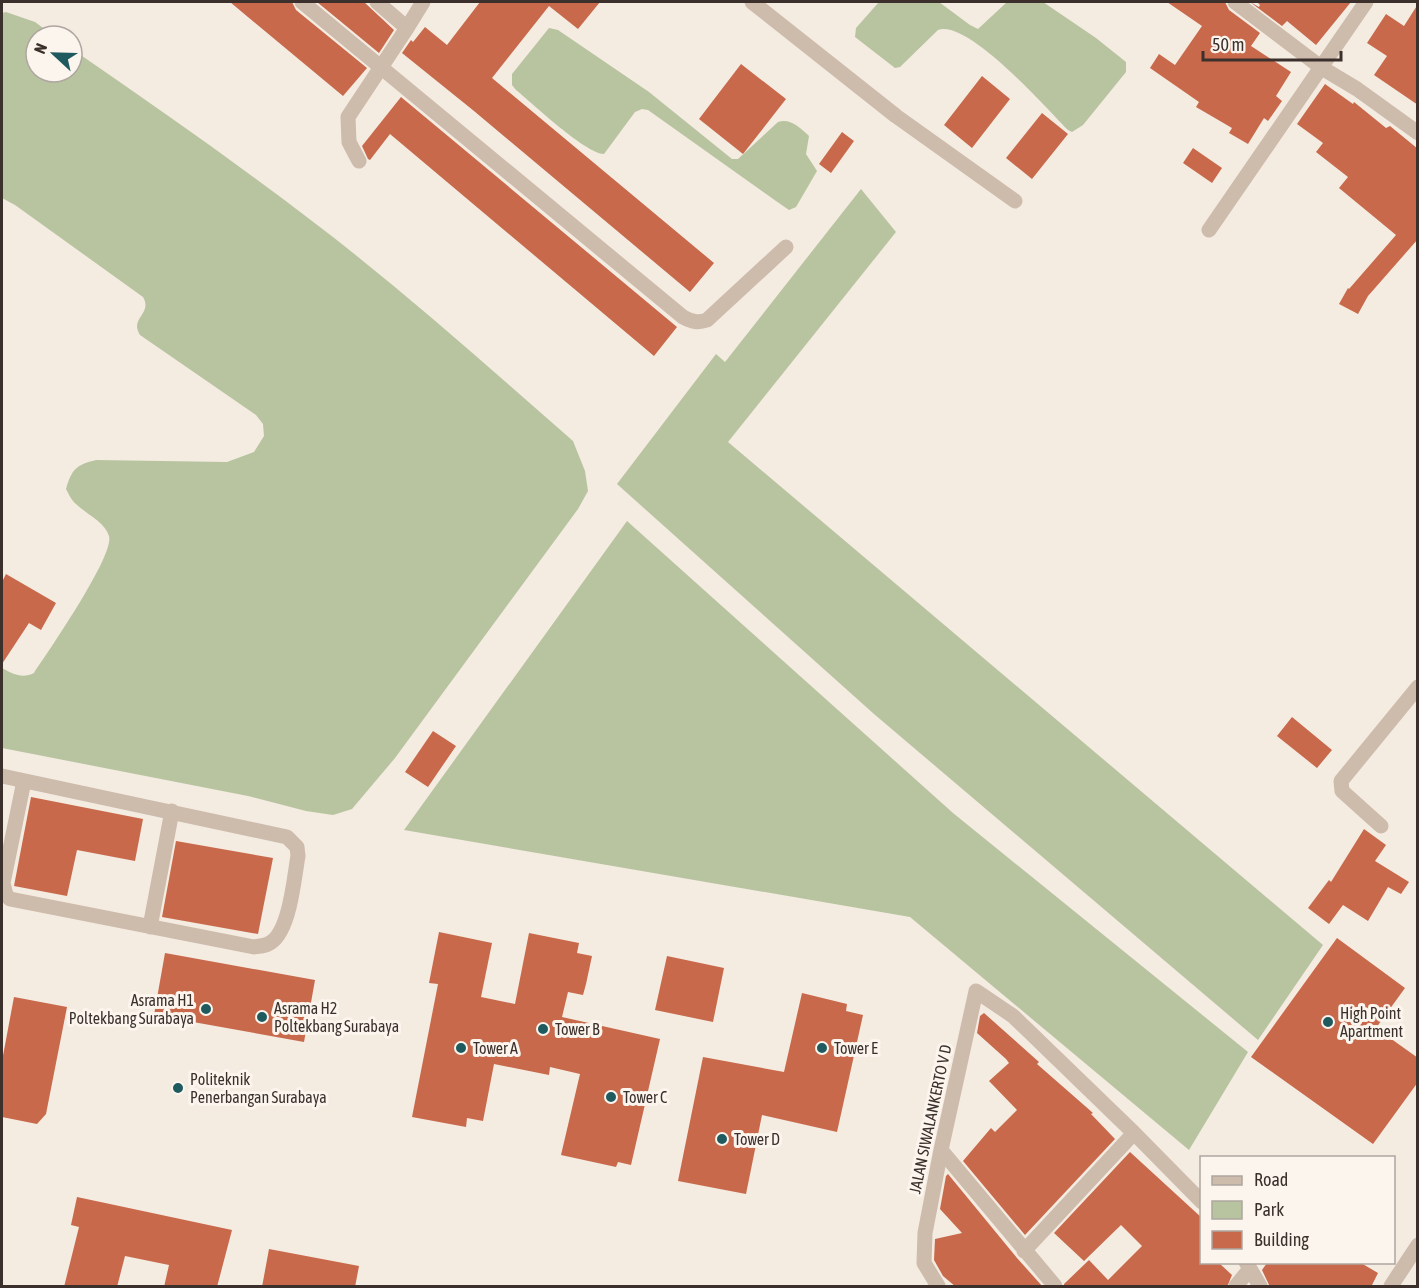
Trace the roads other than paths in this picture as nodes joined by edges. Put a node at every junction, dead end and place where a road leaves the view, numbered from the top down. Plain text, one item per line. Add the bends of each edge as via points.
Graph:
1 (302, 2) edge
2 (377, 2) edge
3 (423, 2) edge
4 (752, 2) edge
5 (1235, 2) edge
6 (1366, 2) edge
7 (407, 28) junction
8 (382, 68) junction
9 (1322, 68) junction
10 (1418, 133) edge
11 (359, 161) dead end
12 (1015, 201) dead end
13 (1209, 230) dead end
14 (786, 247) dead end
15 (1418, 687) edge
16 (2, 776) edge
17 (24, 781) junction
18 (172, 811) junction
19 (1381, 826) dead end
20 (150, 927) junction
21 (1134, 1133) junction
22 (941, 1150) junction
23 (1200, 1200) edge
24 (1418, 1245) edge
25 (1024, 1251) junction
26 (1248, 1266) edge
27 (938, 1287) edge
28 (1055, 1287) edge
29 (1236, 1287) edge
30 (1260, 1287) edge
31 (1391, 1287) edge

1 - 8 street
2 - 7 street
3 - 7 street
4 - 12 street via 896,116
5 - 9 street
6 - 9 street
7 - 8 street
8 - 11 street via 348,117 349,141
8 - 14 street via 691,321 707,320
9 - 10 street
9 - 13 street
15 - 19 street via 1341,781 1342,790
16 - 17 street
17 - 18 street
17 - 20 street via 3,883 6,896
18 - 20 street
18 - 20 street via 287,837 297,847 298,856 285,921 269,944 254,947
21 - 22 street, JALAN SIWALANKERTO V D via 1013,1016 976,991
21 - 23 street
21 - 25 street
22 - 25 street
22 - 27 street, JALAN SIWALANKERTO V D via 923,1256
24 - 31 street
25 - 28 street
26 - 29 street
26 - 30 street

